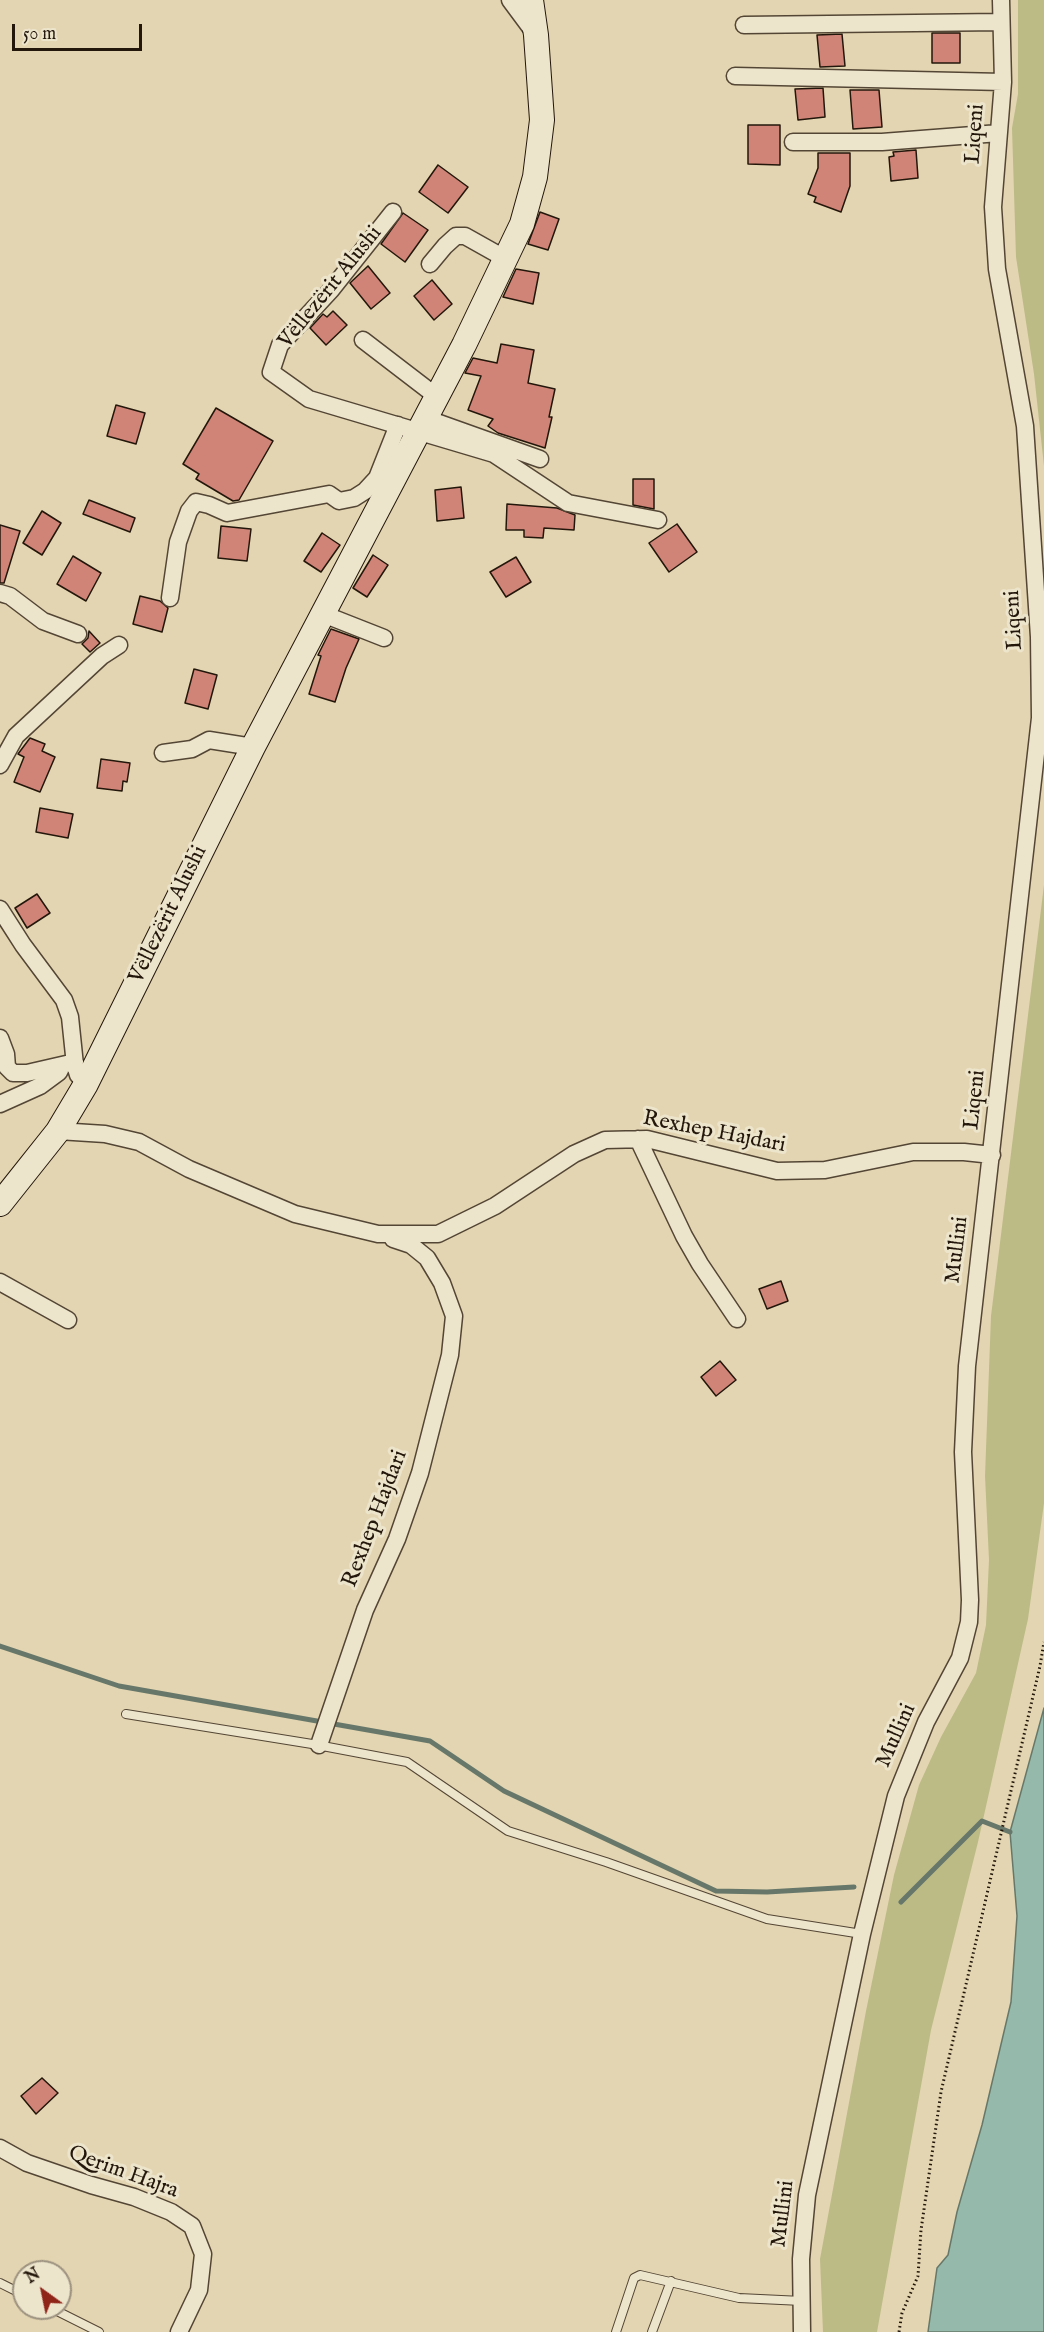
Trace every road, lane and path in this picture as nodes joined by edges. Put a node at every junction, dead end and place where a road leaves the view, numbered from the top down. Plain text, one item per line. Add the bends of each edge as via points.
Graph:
1 (510, 0) edge
2 (531, 0) edge
3 (1001, 0) edge
4 (1000, 22) junction
5 (744, 25) dead end
6 (536, 35) junction
7 (735, 76) dead end
8 (1003, 82) junction
9 (999, 133) junction
10 (793, 142) dead end
11 (393, 212) dead end
12 (506, 260) junction
13 (430, 264) dead end
14 (363, 340) dead end
15 (436, 396) junction
16 (413, 425) junction
17 (540, 459) dead end
18 (658, 520) dead end
19 (0, 593) edge
20 (170, 598) dead end
21 (323, 614) junction
22 (78, 634) dead end
23 (384, 638) dead end
24 (119, 645) dead end
25 (253, 747) junction
26 (164, 753) dead end
27 (0, 765) edge
28 (0, 909) edge
29 (0, 1038) edge
30 (68, 1064) junction
31 (86, 1084) junction
32 (0, 1104) edge
33 (58, 1131) junction
34 (638, 1139) junction
35 (992, 1155) junction
36 (0, 1204) edge
37 (378, 1234) junction
38 (0, 1282) edge
39 (737, 1318) dead end
40 (68, 1320) dead end
41 (1044, 1642) edge
42 (126, 1714) dead end
43 (319, 1745) junction
44 (862, 1934) junction
45 (0, 2148) edge
46 (671, 2281) junction
47 (802, 2301) junction
48 (72, 2318) edge
49 (99, 2332) edge
50 (179, 2332) edge
51 (616, 2332) edge
52 (652, 2332) edge
53 (802, 2332) edge
54 (899, 2332) edge

1 - 6 street
2 - 6 main road, Vëllezërit Alushi
3 - 4 street, Liqeni
4 - 5 street
4 - 8 street, Liqeni
6 - 12 main road, Vëllezërit Alushi via 542,120 535,177 522,224
7 - 8 street, Liqeni
8 - 9 street, Liqeni
9 - 10 street via 882,142
9 - 35 street, Liqeni via 993,207 997,269 1024,426 1039,637 1040,718
11 - 16 street, Vëllezërit Alushi via 331,290 280,345 271,372 309,399
12 - 13 street via 465,236 456,236
12 - 15 main road, Vëllezërit Alushi
14 - 15 street
15 - 16 main road, Vëllezërit Alushi
16 - 17 street, Vëllezërit Alushi
16 - 18 street, Vëllezërit Alushi via 494,454 568,503
16 - 20 street, Vëllezërit Alushi via 378,478 354,498 339,501 329,494 227,513 196,502 178,542
16 - 21 main road, Vëllezërit Alushi
19 - 22 street via 44,621
21 - 23 street
21 - 25 main road, Vëllezërit Alushi
24 - 27 street via 16,736
25 - 26 street via 209,740 192,749
25 - 31 main road, Vëllezërit Alushi
28 - 30 street via 64,1000 70,1017
29 - 30 street via 7,1067 13,1073
30 - 31 street
30 - 32 street via 40,1086
31 - 33 main road, Vëllezërit Alushi
33 - 36 main road, Vëllezërit Alushi
33 - 37 street, Rexhep Hajdari via 105,1134 139,1142 189,1169 295,1214
34 - 35 street, Rexhep Hajdari via 777,1171 825,1170 913,1152
34 - 37 street, Rexhep Hajdari via 605,1140 574,1154 495,1206 438,1234
34 - 39 street via 684,1236
35 - 44 street, Mullini via 964,1418 969,1622 960,1658 926,1722 896,1796
37 - 43 street, Rexhep Hajdari via 411,1245 427,1258 442,1283 454,1316 450,1355 420,1473 397,1539 365,1610
38 - 40 street
41 - 54 path via 941,2092 918,2277 902,2313
42 - 43 lane
43 - 44 lane via 407,1762 508,1831 767,1919
44 - 47 street, Mullini via 807,2195
45 - 50 street, Qerim Hajra via 27,2163 171,2212 192,2226 202,2254 199,2290
46 - 47 lane via 739,2298
46 - 51 lane via 636,2276
46 - 52 lane
47 - 53 street, Mullini
48 - 49 lane

